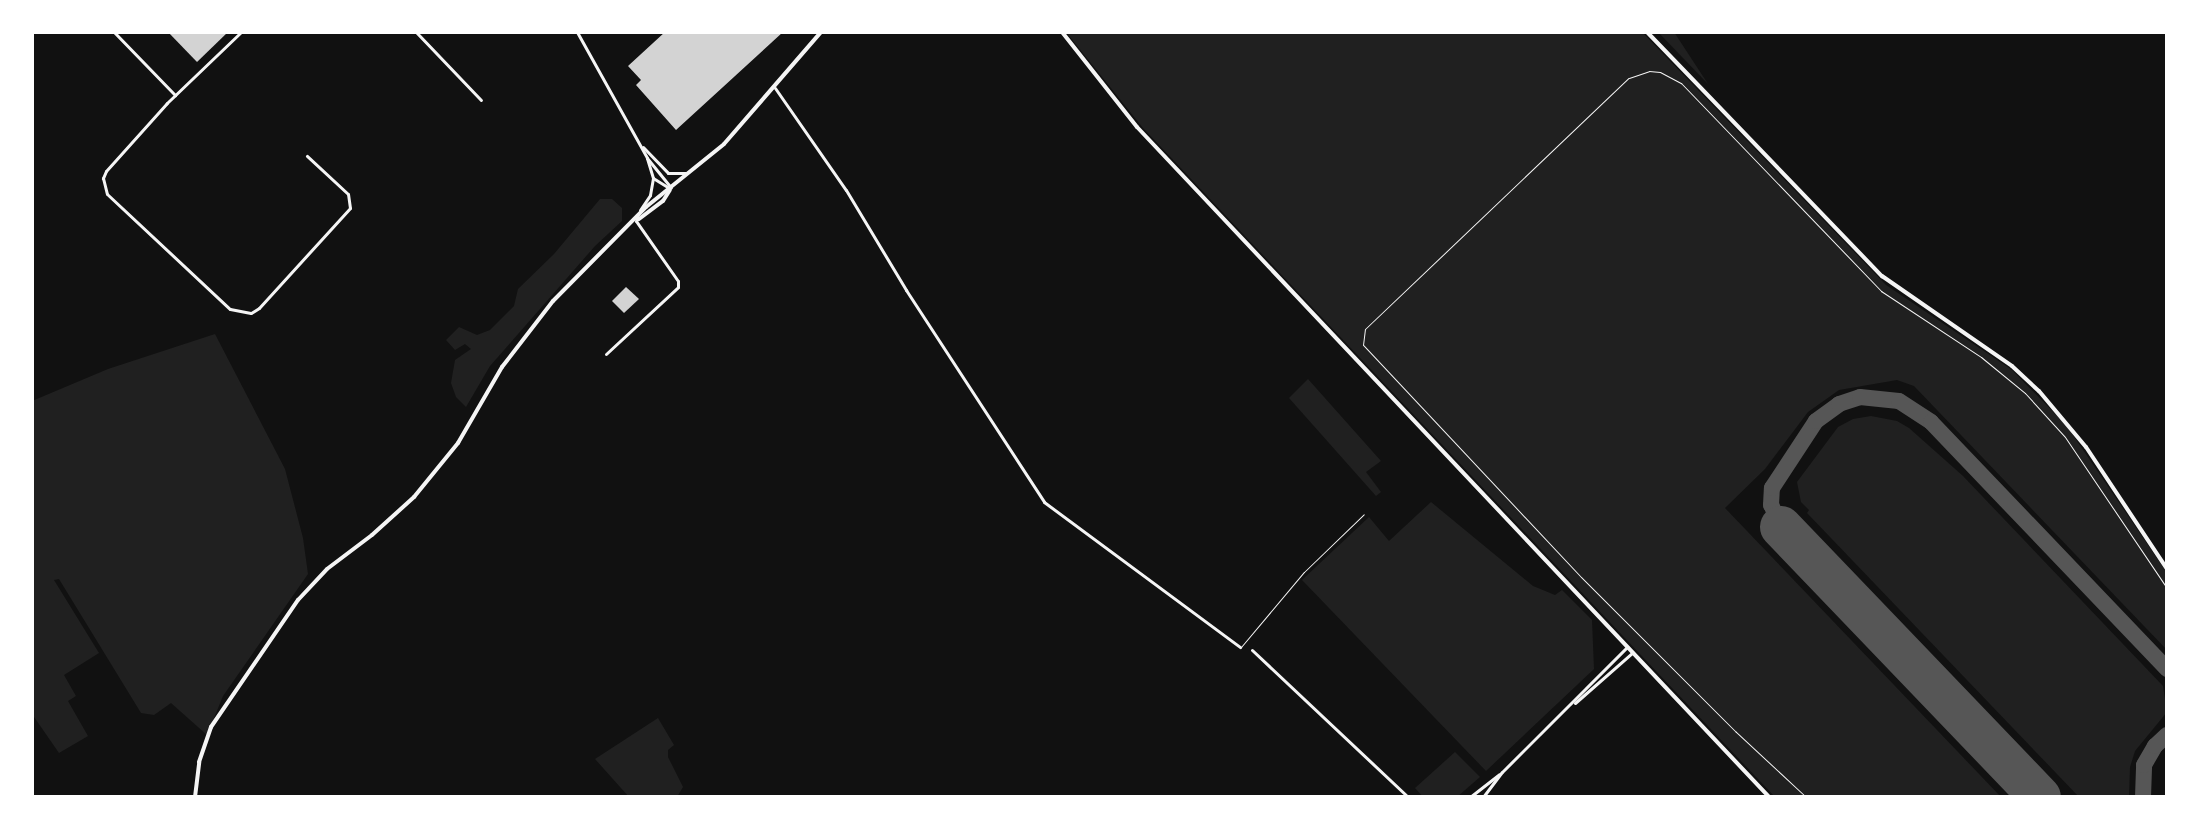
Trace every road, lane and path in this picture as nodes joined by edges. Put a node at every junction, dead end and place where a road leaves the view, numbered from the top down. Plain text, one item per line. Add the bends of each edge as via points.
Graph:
1 (114, 32) edge
2 (241, 32) edge
3 (416, 32) edge
4 (577, 32) edge
5 (821, 32) edge
6 (1062, 32) edge
7 (1647, 32) edge
8 (775, 88) junction
9 (175, 95) junction
10 (481, 100) dead end
11 (640, 145) junction
12 (307, 156) dead end
13 (647, 158) junction
14 (690, 172) junction
15 (653, 178) junction
16 (671, 188) junction
17 (636, 221) junction
18 (606, 354) dead end
19 (1364, 514) dead end
20 (2167, 569) edge
21 (2167, 588) edge
22 (1240, 647) joint
23 (1627, 647) junction
24 (1252, 650) dead end
25 (1632, 653) junction
26 (1567, 710) junction
27 (1502, 772) junction
28 (195, 797) edge
29 (1408, 797) edge
30 (1470, 797) edge
31 (1483, 797) edge
32 (1769, 797) edge
33 (1806, 797) edge

1 - 9 street
2 - 9 street
3 - 10 street
4 - 11 street
5 - 8 main road
6 - 23 main road via 1137,127
7 - 20 main road via 1882,276 2012,366 2039,391 2086,447
8 - 14 main road
8 - 22 street via 1044,502
9 - 12 street via 106,171 104,186 114,201 240,314 259,308 350,208 348,194
11 - 13 street
11 - 14 street via 668,173
13 - 15 street
13 - 16 street
14 - 16 main road
15 - 16 street
15 - 17 street
16 - 17 main road
17 - 18 street via 678,287
17 - 28 main road via 534,323 458,443 414,497 298,600 211,727
19 - 22 lane via 1304,572
21 - 33 lane via 2065,437 2025,393 1881,291 1681,83 1660,72 1629,78 1365,329 1363,345 1581,577
23 - 25 main road
23 - 26 street
24 - 29 street
25 - 26 street
25 - 32 main road
26 - 27 street
27 - 30 street
27 - 31 street

